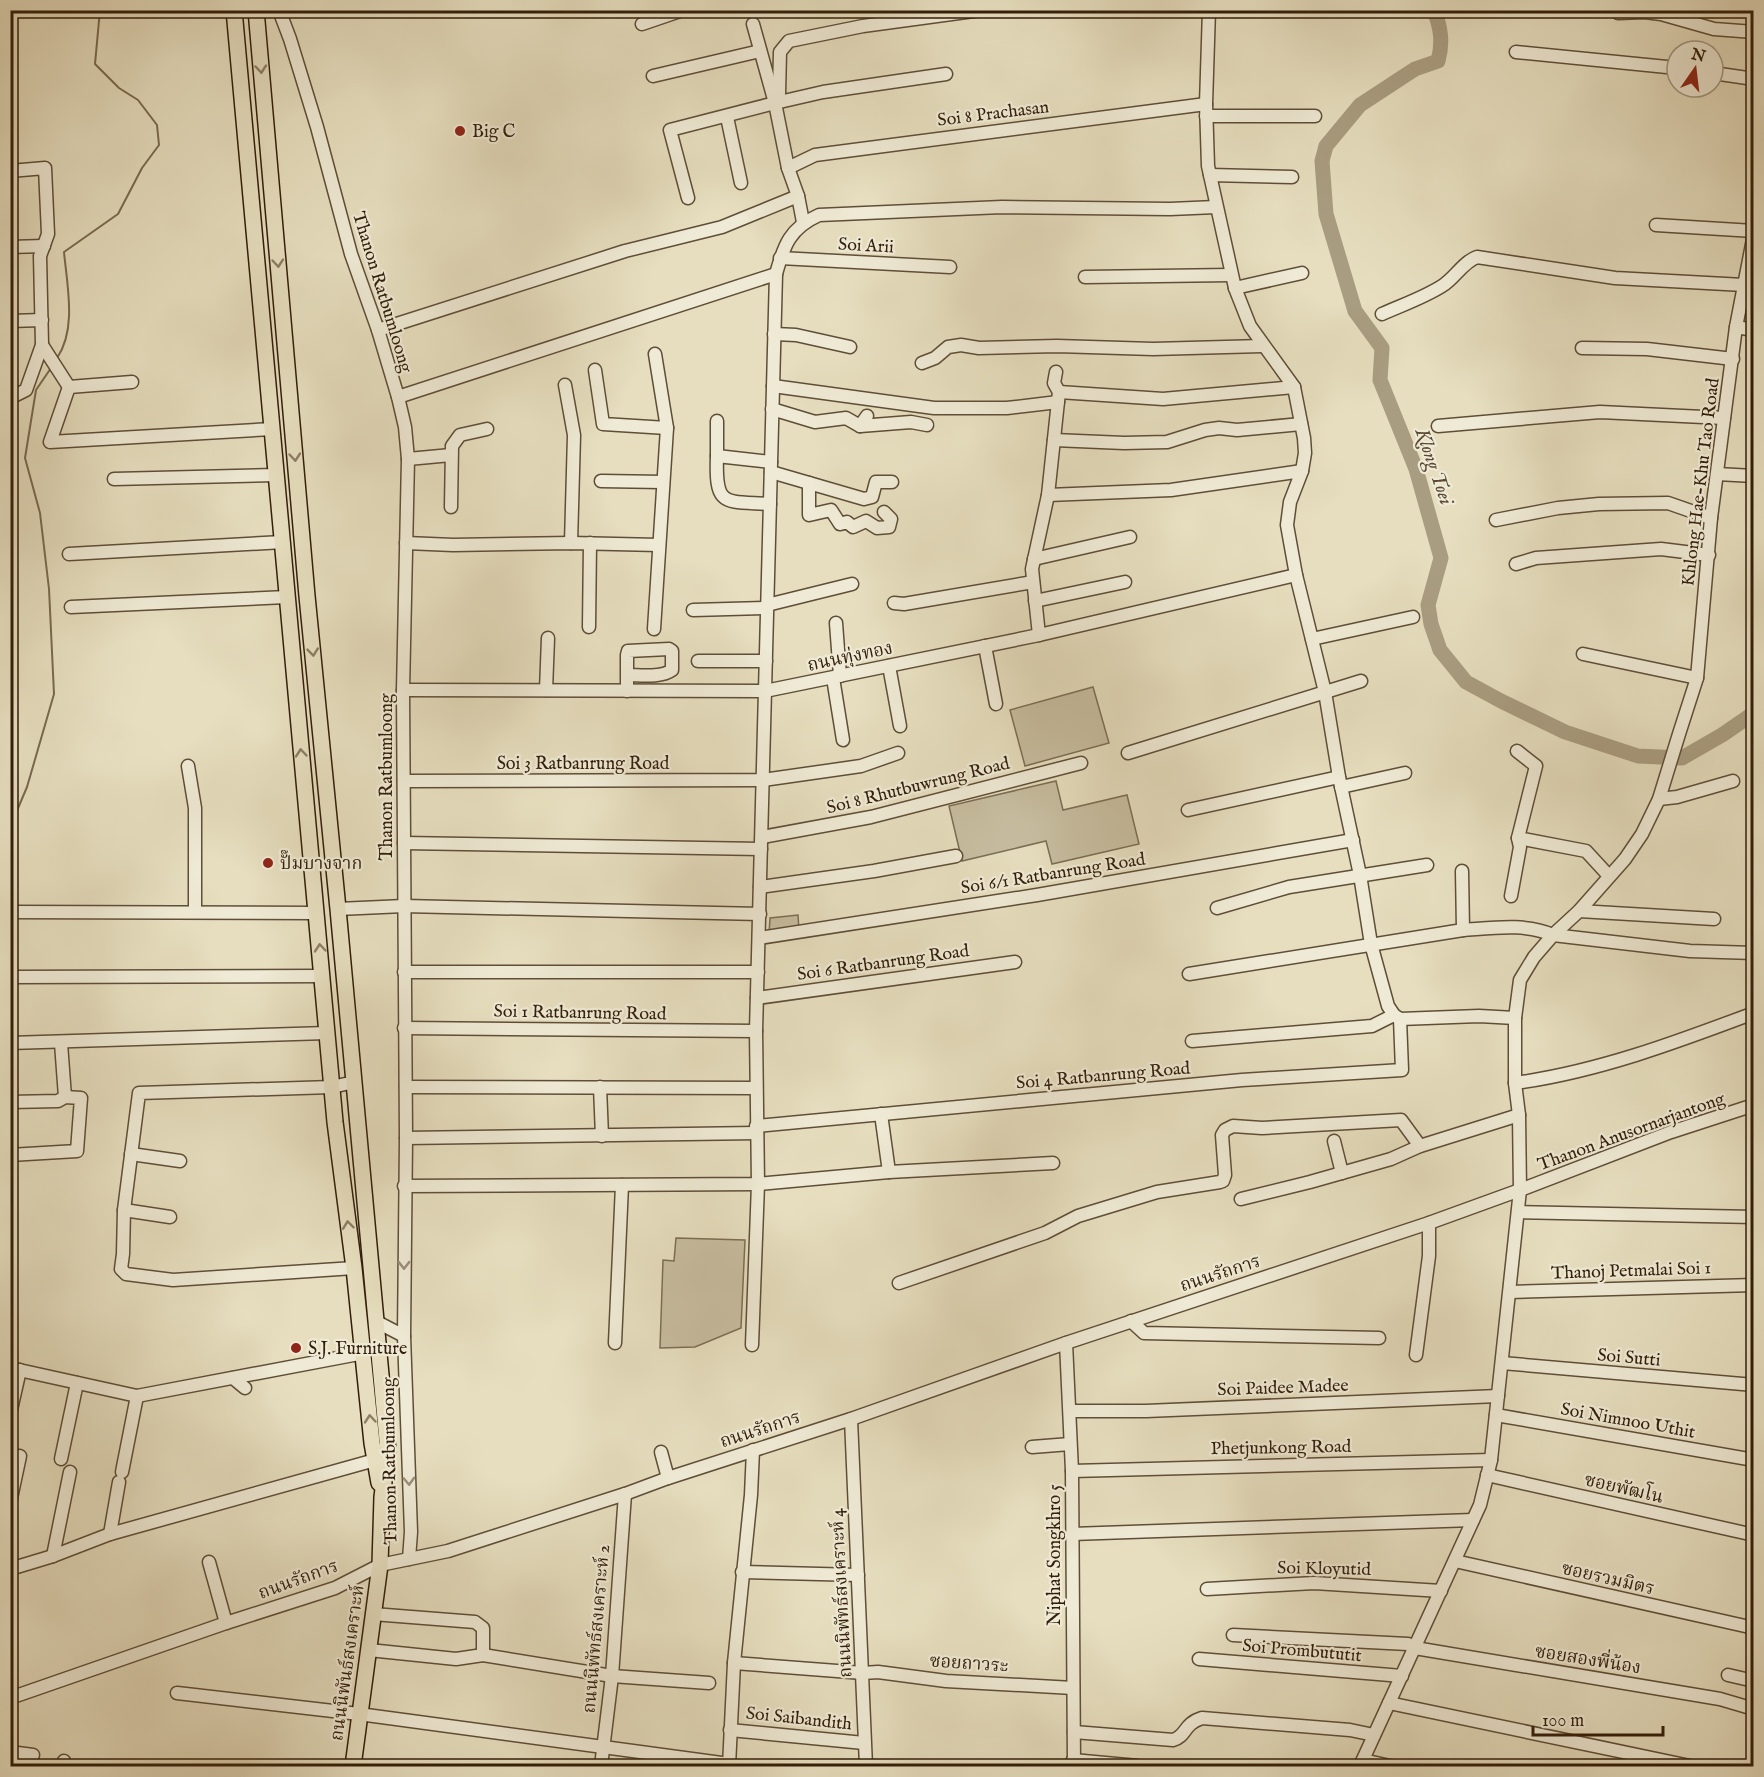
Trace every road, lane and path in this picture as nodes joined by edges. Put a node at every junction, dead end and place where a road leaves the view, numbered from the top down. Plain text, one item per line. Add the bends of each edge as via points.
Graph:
1 (234, 10) edge
2 (683, 10) edge
3 (981, 10) edge
4 (1209, 10) edge
5 (279, 12) edge
6 (1618, 13) dead end
7 (257, 14) edge
8 (642, 24) dead end
9 (753, 24) dead end
10 (1754, 32) edge
11 (760, 51) junction
12 (1516, 52) dead end
13 (1665, 67) edge
14 (946, 74) dead end
15 (1725, 75) edge
16 (653, 76) dead end
17 (1754, 79) edge
18 (776, 103) junction
19 (1206, 110) junction
20 (1315, 116) dead end
21 (727, 117) junction
22 (788, 168) junction
23 (10, 171) edge
24 (1210, 175) junction
25 (1292, 177) dead end
26 (741, 183) dead end
27 (798, 196) junction
28 (688, 198) dead end
29 (1216, 207) junction
30 (803, 222) junction
31 (1656, 225) dead end
32 (1754, 232) edge
33 (44, 246) junction
34 (10, 247) edge
35 (780, 258) junction
36 (950, 267) dead end
37 (1302, 273) dead end
38 (776, 274) junction
39 (1231, 275) junction
40 (1085, 277) dead end
41 (1744, 285) junction
42 (1235, 288) junction
43 (1382, 314) dead end
44 (42, 320) junction
45 (10, 321) edge
46 (1736, 327) junction
47 (378, 330) junction
48 (1754, 330) edge
49 (774, 334) junction
50 (42, 345) junction
51 (1262, 346) junction
52 (850, 347) dead end
53 (1582, 348) dead end
54 (655, 354) dead end
55 (1733, 358) junction
56 (922, 363) dead end
57 (595, 370) dead end
58 (1056, 372) dead end
59 (132, 382) dead end
60 (565, 385) dead end
61 (773, 386) junction
62 (69, 387) junction
63 (1294, 387) junction
64 (398, 397) junction
65 (1058, 397) junction
66 (10, 398) edge
67 (772, 409) junction
68 (1724, 418) junction
69 (717, 421) dead end
70 (1301, 424) junction
71 (927, 425) dead end
72 (1438, 426) dead end
73 (667, 428) junction
74 (272, 429) junction
75 (487, 429) dead end
76 (1054, 440) junction
77 (451, 455) junction
78 (717, 456) junction
79 (408, 459) junction
80 (771, 467) junction
81 (1302, 471) junction
82 (1717, 474) junction
83 (276, 475) junction
84 (1754, 476) edge
85 (114, 479) dead end
86 (601, 481) dead end
87 (663, 482) junction
88 (892, 482) dead end
89 (808, 483) junction
90 (1048, 495) junction
91 (770, 504) junction
92 (451, 507) dead end
93 (884, 512) dead end
94 (1711, 518) junction
95 (1496, 520) dead end
96 (1130, 537) dead end
97 (283, 542) junction
98 (406, 543) junction
99 (571, 543) junction
100 (590, 543) junction
101 (659, 545) junction
102 (69, 554) dead end
103 (1709, 555) junction
104 (1034, 559) junction
105 (1516, 564) dead end
106 (1296, 575) junction
107 (1033, 582) junction
108 (1125, 582) dead end
109 (852, 584) dead end
110 (307, 596) junction
111 (288, 597) junction
112 (1035, 601) junction
113 (894, 603) dead end
114 (71, 606) dead end
115 (767, 606) junction
116 (693, 610) dead end
117 (1413, 617) dead end
118 (836, 623) dead end
119 (589, 627) dead end
120 (654, 629) dead end
121 (1040, 635) junction
122 (548, 638) dead end
123 (1312, 639) junction
124 (985, 646) junction
125 (1583, 654) dead end
126 (698, 661) dead end
127 (766, 661) junction
128 (889, 666) junction
129 (627, 675) dead end
130 (837, 677) junction
131 (1697, 678) junction
132 (1361, 681) dead end
133 (403, 690) junction
134 (546, 690) junction
135 (627, 691) junction
136 (765, 691) junction
137 (1325, 692) junction
138 (996, 704) dead end
139 (900, 726) dead end
140 (843, 740) dead end
141 (1517, 751) dead end
142 (898, 753) dead end
143 (1128, 753) dead end
144 (1081, 763) dead end
145 (188, 766) dead end
146 (1405, 773) dead end
147 (763, 780) junction
148 (404, 781) junction
149 (1733, 781) dead end
150 (1340, 782) junction
151 (1659, 798) junction
152 (1188, 810) dead end
153 (1518, 838) junction
154 (1353, 840) junction
155 (404, 843) junction
156 (762, 843) junction
157 (956, 856) dead end
158 (1427, 866) dead end
159 (1462, 871) dead end
160 (1360, 875) junction
161 (1609, 876) junction
162 (760, 887) junction
163 (1511, 896) dead end
164 (404, 906) junction
165 (1217, 908) dead end
166 (338, 909) junction
167 (1579, 911) junction
168 (10, 912) edge
169 (195, 912) junction
170 (316, 912) junction
171 (760, 914) junction
172 (1714, 919) dead end
173 (1463, 930) junction
174 (1553, 935) junction
175 (759, 938) junction
176 (1371, 944) junction
177 (1753, 950) edge
178 (1015, 962) dead end
179 (404, 972) junction
180 (758, 972) junction
181 (1189, 974) dead end
182 (322, 976) junction
183 (10, 977) edge
184 (757, 998) junction
185 (1754, 1013) edge
186 (1397, 1017) junction
187 (1515, 1018) junction
188 (404, 1028) junction
189 (756, 1031) junction
190 (327, 1033) junction
191 (1192, 1041) dead end
192 (10, 1043) edge
193 (61, 1043) junction
194 (354, 1083) junction
195 (1515, 1083) junction
196 (332, 1087) junction
197 (406, 1087) junction
198 (600, 1087) junction
199 (756, 1088) junction
200 (65, 1097) junction
201 (10, 1102) edge
202 (1754, 1105) edge
203 (881, 1114) junction
204 (1519, 1115) junction
205 (757, 1129) junction
206 (602, 1136) junction
207 (406, 1138) junction
208 (1334, 1141) dead end
209 (1420, 1146) junction
210 (131, 1154) junction
211 (10, 1155) edge
212 (180, 1161) dead end
213 (1053, 1164) dead end
214 (889, 1173) junction
215 (1342, 1173) junction
216 (758, 1184) junction
217 (621, 1185) junction
218 (404, 1186) junction
219 (1520, 1190) junction
220 (1241, 1199) dead end
221 (124, 1210) junction
222 (1518, 1212) junction
223 (170, 1217) dead end
224 (1754, 1217) edge
225 (1428, 1223) junction
226 (354, 1268) junction
227 (899, 1283) dead end
228 (1754, 1285) edge
229 (1510, 1292) junction
230 (1131, 1321) junction
231 (377, 1322) junction
232 (404, 1336) junction
233 (1379, 1338) dead end
234 (615, 1343) dead end
235 (1066, 1343) junction
236 (752, 1345) dead end
237 (364, 1353) junction
238 (1416, 1355) dead end
239 (1502, 1363) junction
240 (15, 1369) edge
241 (233, 1378) junction
242 (77, 1383) junction
243 (1754, 1385) edge
244 (245, 1388) dead end
245 (138, 1396) junction
246 (1498, 1396) junction
247 (1070, 1411) junction
248 (10, 1414) edge
249 (1496, 1415) junction
250 (406, 1416) junction
251 (851, 1419) junction
252 (387, 1432) junction
253 (1070, 1444) junction
254 (1032, 1447) dead end
255 (753, 1450) junction
256 (661, 1452) dead end
257 (20, 1456) dead end
258 (61, 1459) dead end
259 (375, 1460) junction
260 (1491, 1460) junction
261 (1754, 1460) edge
262 (1072, 1470) junction
263 (70, 1472) dead end
264 (1487, 1475) junction
265 (668, 1478) junction
266 (625, 1494) junction
267 (382, 1497) junction
268 (10, 1503) edge
269 (1473, 1520) junction
270 (110, 1534) junction
271 (1072, 1534) junction
272 (1754, 1535) edge
273 (53, 1556) junction
274 (409, 1559) junction
275 (1455, 1561) junction
276 (209, 1562) dead end
277 (380, 1565) junction
278 (10, 1569) edge
279 (742, 1572) junction
280 (858, 1575) junction
281 (1207, 1589) dead end
282 (1441, 1591) junction
283 (373, 1614) junction
284 (226, 1623) junction
285 (1754, 1628) edge
286 (1233, 1635) dead end
287 (1416, 1648) junction
288 (369, 1650) junction
289 (483, 1655) junction
290 (1199, 1659) dead end
291 (734, 1663) junction
292 (863, 1673) junction
293 (1728, 1675) dead end
294 (612, 1676) junction
295 (1402, 1676) junction
296 (1754, 1681) edge
297 (709, 1683) dead end
298 (1073, 1688) junction
299 (177, 1693) dead end
300 (10, 1698) edge
301 (1389, 1703) junction
302 (1754, 1709) edge
303 (359, 1714) junction
304 (730, 1730) junction
305 (1074, 1732) junction
306 (1374, 1735) junction
307 (864, 1743) junction
308 (602, 1748) junction
309 (10, 1752) edge
310 (33, 1755) dead end
311 (1073, 1763) edge
312 (1361, 1763) edge
313 (729, 1765) edge
314 (1682, 1766) edge
315 (353, 1767) edge
316 (601, 1767) edge
317 (866, 1767) edge
318 (1138, 1767) edge
319 (1390, 1767) edge

1 - 74 main road
2 - 8 street
3 - 18 street via 863,26 789,41 780,52
4 - 19 street
5 - 7 street
5 - 47 street, Thanon Ratbumloong via 314,116 351,254
6 - 10 street via 1661,14 1714,29
7 -> 110 main road
9 - 11 street
11 - 16 street
11 - 18 street
12 - 13 street
14 - 18 street
15 - 17 street
18 - 21 street
18 - 22 street
19 - 20 street, Soi 8 Prachasan
19 - 22 street, Soi 8 Prachasan via 815,155
19 - 24 street
21 - 26 street
21 - 28 street via 670,130
22 - 27 street
23 - 33 street via 45,168 48,234
24 - 25 street
24 - 29 street
27 - 30 street
27 - 47 street via 722,227 625,251
29 - 30 street via 1002,207 819,215
29 - 39 street
30 - 35 street via 784,244
31 - 32 street
32 - 41 street, Khlong Hae-Khu Tao Road
33 - 34 street
33 - 44 street via 40,256
35 - 36 street, Soi Arii
35 - 38 street
37 - 42 street
38 - 49 street
38 - 64 street
39 - 40 street
39 - 42 street
41 - 43 street via 1615,278 1477,257 1439,288
41 - 46 street, Khlong Hae-Khu Tao Road
42 - 51 street
44 - 45 street
44 - 50 street
46 - 48 street
46 - 55 street, Khlong Hae-Khu Tao Road
47 - 64 street, Thanon Ratbumloong
49 - 52 street
49 - 61 street
50 - 62 street
50 - 66 street via 26,390
51 - 56 street via 1153,349 961,345 948,347
51 - 63 street
53 - 55 street via 1647,349
54 - 73 street
55 - 68 street, Khlong Hae-Khu Tao Road
57 - 73 street via 603,424
58 - 65 street
59 - 62 street
60 - 99 street via 574,435
61 - 65 street via 934,408 1007,408
61 - 67 street
62 - 74 street via 50,442
63 - 65 street via 1163,399
63 - 70 street
64 - 79 street, Thanon Ratbumloong
65 - 76 street
67 - 71 street via 815,422 846,418
67 - 80 street
68 - 72 street via 1600,412
68 - 82 street, Khlong Hae-Khu Tao Road
69 - 78 street
70 - 76 street via 1205,430 1167,442
70 - 81 street via 1305,453
73 - 87 street
74 - 83 main road
75 - 77 street via 460,435
76 - 90 street
77 - 79 street
77 - 92 street
78 - 80 street
78 - 91 street via 721,496 728,501
79 - 98 street, Thanon Ratbumloong
80 - 89 street
80 - 91 street
81 - 90 street via 1172,490
81 - 106 street via 1290,502 1287,525
82 - 84 street
82 - 94 street, Khlong Hae-Khu Tao Road
83 - 85 street
83 - 97 main road
86 - 87 street
87 - 101 street
88 - 89 street via 876,482 872,497 864,500
89 - 93 street via 809,515 831,510 840,524 847,522 853,527 866,521 877,528 889,527 891,519
90 - 104 street
91 - 115 street
94 - 95 street via 1668,503 1558,508
94 - 103 street, Khlong Hae-Khu Tao Road
96 - 104 street
97 - 102 street
97 - 111 main road
98 - 99 street
98 - 133 street, Thanon Ratbumloong
99 - 100 street
100 - 101 street
100 - 119 street
101 - 120 street
103 - 105 street via 1661,549 1536,558
103 - 131 street, Khlong Hae-Khu Tao Road
104 - 107 street
106 - 121 street, ถนนทุ่งทอง
106 - 123 street
107 - 112 street
107 - 113 street
108 - 112 street
109 - 115 street
110 - 111 main road
110 -> 166 main road
111 - 114 street
170 -> 111 main road
112 - 121 street
115 - 116 street
115 - 127 street
117 - 123 street
118 - 130 street
121 - 124 street, ถนนทุ่งทอง
122 - 134 street
123 - 137 street
124 - 128 street, ถนนทุ่งทอง
124 - 138 street
125 - 131 street
126 - 127 street
127 - 136 street
128 - 130 street, ถนนทุ่งทอง
128 - 139 street
129 - 135 street
130 - 136 street, ถนนทุ่งทอง
130 - 140 street
131 - 151 street, Khlong Hae-Khu Tao Road
132 - 137 street
133 - 134 street, ถนนทุ่งทอง
133 - 148 street, Thanon Ratbumloong
134 - 135 street, ถนนทุ่งทอง
135 - 136 street, ถนนทุ่งทอง
136 - 147 street
137 - 143 street
137 - 150 street
141 - 153 street via 1536,766
142 - 147 street, Soi 3 Ratbanrung Road via 861,766
144 - 156 street, Soi 8 Rhutbuwrung Road
145 - 169 street via 195,808
146 - 150 street
147 - 148 street, Soi 3 Ratbanrung Road
147 - 156 street
148 - 155 street, Thanon Ratbumloong
149 - 151 street via 1677,797
150 - 152 street
150 - 154 street
151 - 161 street, Khlong Hae-Khu Tao Road via 1642,834
153 - 161 street via 1586,851
153 - 163 street via 1520,847
154 - 160 street
154 - 175 street, Soi 6/1 Ratbanrung Road
155 - 156 street, Soi 8 Rhutbuwrung Road
155 - 164 street, Thanon Ratbumloong
156 - 162 street
157 - 162 street
158 - 160 street
159 - 173 street
160 - 165 street via 1289,887
160 - 176 street
161 - 167 street, Khlong Hae-Khu Tao Road
162 - 171 street
164 - 166 street
164 - 171 street
164 - 179 street, Thanon Ratbumloong
166 - 194 main road
167 - 172 street
167 - 174 street, Khlong Hae-Khu Tao Road
168 - 169 street
169 - 170 street
182 -> 170 main road
171 - 175 street
173 - 174 street via 1525,928
173 - 176 street
174 - 177 street via 1690,951
174 - 187 street, Khlong Hae-Khu Tao Road via 1520,980
175 - 180 street
176 - 181 street
176 - 186 street via 1388,1006
178 - 184 street, Soi 6 Ratbanrung Road
179 - 180 street
179 - 188 street, Thanon Ratbumloong
180 - 184 street
182 - 183 street
182 - 190 main road
184 - 189 street
185 - 195 street via 1637,1054 1552,1078
186 - 187 street
186 - 191 street via 1372,1026
186 - 203 street, Soi 4 Ratbanrung Road via 1402,1070 1242,1080
187 - 195 street, Khlong Hae-Khu Tao Road
188 - 189 street, Soi 1 Ratbanrung Road
188 - 197 street, Thanon Ratbumloong
189 - 199 street
190 - 193 street
190 - 196 main road
192 - 193 street
193 - 200 street
194 - 196 street
194 - 231 main road
195 - 204 street, Khlong Hae-Khu Tao Road
196 - 210 street via 139,1093
226 -> 196 main road
197 - 198 street
197 - 207 street, Thanon Ratbumloong
198 - 199 street
198 - 206 street
199 - 205 street
200 - 201 street via 58,1101
200 - 211 street via 81,1098 77,1151
202 - 219 street, Thanon Anusornarjantong
203 - 205 street, Soi 4 Ratbanrung Road
203 - 214 street
204 - 209 street
204 - 219 street, Khlong Hae-Khu Tao Road
205 - 206 street, Soi 4 Ratbanrung Road
205 - 216 street
206 - 207 street, Soi 4 Ratbanrung Road
207 - 218 street, Thanon Ratbumloong
208 - 215 street
209 - 215 street
209 - 227 street via 1401,1120 1262,1128 1233,1126 1222,1135 1223,1181 1157,1192 1078,1216 1045,1233
210 - 212 street
210 - 221 street
213 - 214 street
214 - 216 street
215 - 220 street
216 - 217 street
216 - 236 street
217 - 218 street
217 - 234 street
218 -> 232 street, Thanon Ratbumloong
219 - 222 street, Khlong Hae-Khu Tao Road
219 - 225 street, ถนนรัถการ
221 - 223 street
221 - 226 street via 121,1269 126,1274 173,1280
222 - 224 street
222 - 229 street, Khlong Hae-Khu Tao Road
225 - 230 street, ถนนรัถการ
225 - 238 street via 1429,1256
226 - 237 main road
228 - 229 street, Thanoj Petmalai Soi 1
229 - 239 street, Khlong Hae-Khu Tao Road
230 - 233 street via 1144,1333
230 - 235 street, ถนนรัถการ
231 - 232 street
231 - 252 main road
232 - 250 street, Thanon Ratbumloong
235 - 247 street, Niphat Songkhro 5
235 - 251 street, ถนนรัถการ
237 - 241 street
259 -> 237 main road
239 - 243 street, Soi Sutti
239 - 246 street, Khlong Hae-Khu Tao Road
240 - 242 street
240 - 248 street
241 - 244 street
241 - 245 street
242 - 245 street
242 - 258 street
245 - 270 street
246 - 247 street, Soi Paidee Madee
246 - 249 street, Khlong Hae-Khu Tao Road
247 - 253 street, Niphat Songkhro 5
249 - 260 street, Khlong Hae-Khu Tao Road
249 - 261 street, Soi Nimnoo Uthit
250 - 252 street
250 -> 274 street, Thanon Ratbumloong
251 - 255 street, ถนนรัถการ
251 - 280 street, ถนนนิพัทธ์สงเคราะห์ 4
252 - 267 main road
253 - 254 street
253 - 262 street, Niphat Songkhro 5
255 - 265 street, ถนนรัถการ
255 - 279 street
256 - 265 street
257 - 268 street
259 - 267 main road
259 - 270 street
260 - 262 street, Phetjunkong Road
260 - 264 street, Khlong Hae-Khu Tao Road
262 - 271 street, Niphat Songkhro 5
263 - 273 street
264 - 269 street, Khlong Hae-Khu Tao Road
264 - 272 street, ซอยพัฒโน
265 - 266 street, ถนนรัถการ
266 - 274 street, ถนนรัถการ via 448,1551
266 - 294 street, ถนนนิพัทธ์สงเคราะห์ 2
267 - 277 main road, ถนนนิพันธ์สงเคราะห์
269 - 271 street
269 - 275 street, Khlong Hae-Khu Tao Road
270 - 273 street
271 - 298 street, Niphat Songkhro 5
273 - 278 street
274 - 277 street, ถนนรัถการ
275 - 282 street, Khlong Hae-Khu Tao Road
275 - 285 street, ซอยรวมมิตร
276 - 284 street
277 - 283 main road, ถนนนิพันธ์สงเคราะห์
277 - 284 street, ถนนรัถการ via 335,1588
279 - 280 street
279 - 291 street
280 - 292 street, ถนนนิพัทธ์สงเคราะห์ 4
281 - 282 street, Soi Kloyutid via 1314,1583
282 - 287 street, Khlong Hae-Khu Tao Road
283 - 288 main road, ถนนนิพันธ์สงเคราะห์
283 - 289 street via 475,1622 483,1628
284 - 300 street, ถนนรัถการ
286 - 287 street, ซอยสองพี่น้อง via 1408,1644
287 - 295 street, Khlong Hae-Khu Tao Road
287 - 302 street, ซอยสองพี่น้อง via 1720,1699
288 - 289 street via 456,1659
288 - 303 main road, ถนนนิพันธ์สงเคราะห์
289 - 294 street
290 - 295 street, Soi Prombututit
291 - 292 street, ซอยถาวระ
291 - 304 street
292 - 298 street, ซอยถาวระ
292 - 307 street, ถนนนิพัทธ์สงเคราะห์ 4
293 - 296 street
294 - 297 street
294 - 308 street, ถนนนิพัทธ์สงเคราะห์ 2
295 - 301 street, Khlong Hae-Khu Tao Road
298 - 305 street, Niphat Songkhro 5
299 - 303 street
301 - 306 street, Khlong Hae-Khu Tao Road
301 - 314 street
303 - 308 street
303 - 315 main road, ถนนนิพันธ์สงเคราะห์
304 - 307 street, Soi Saibandith
304 - 313 street
305 - 306 street via 1173,1740 1202,1718
305 - 311 street, Niphat Songkhro 5
306 - 312 street, Khlong Hae-Khu Tao Road
307 - 317 street, ถนนนิพัทธ์สงเคราะห์ 4
308 - 313 street
308 - 316 street, ถนนนิพัทธ์สงเคราะห์ 2
309 - 310 street
311 - 318 street
312 - 319 street

